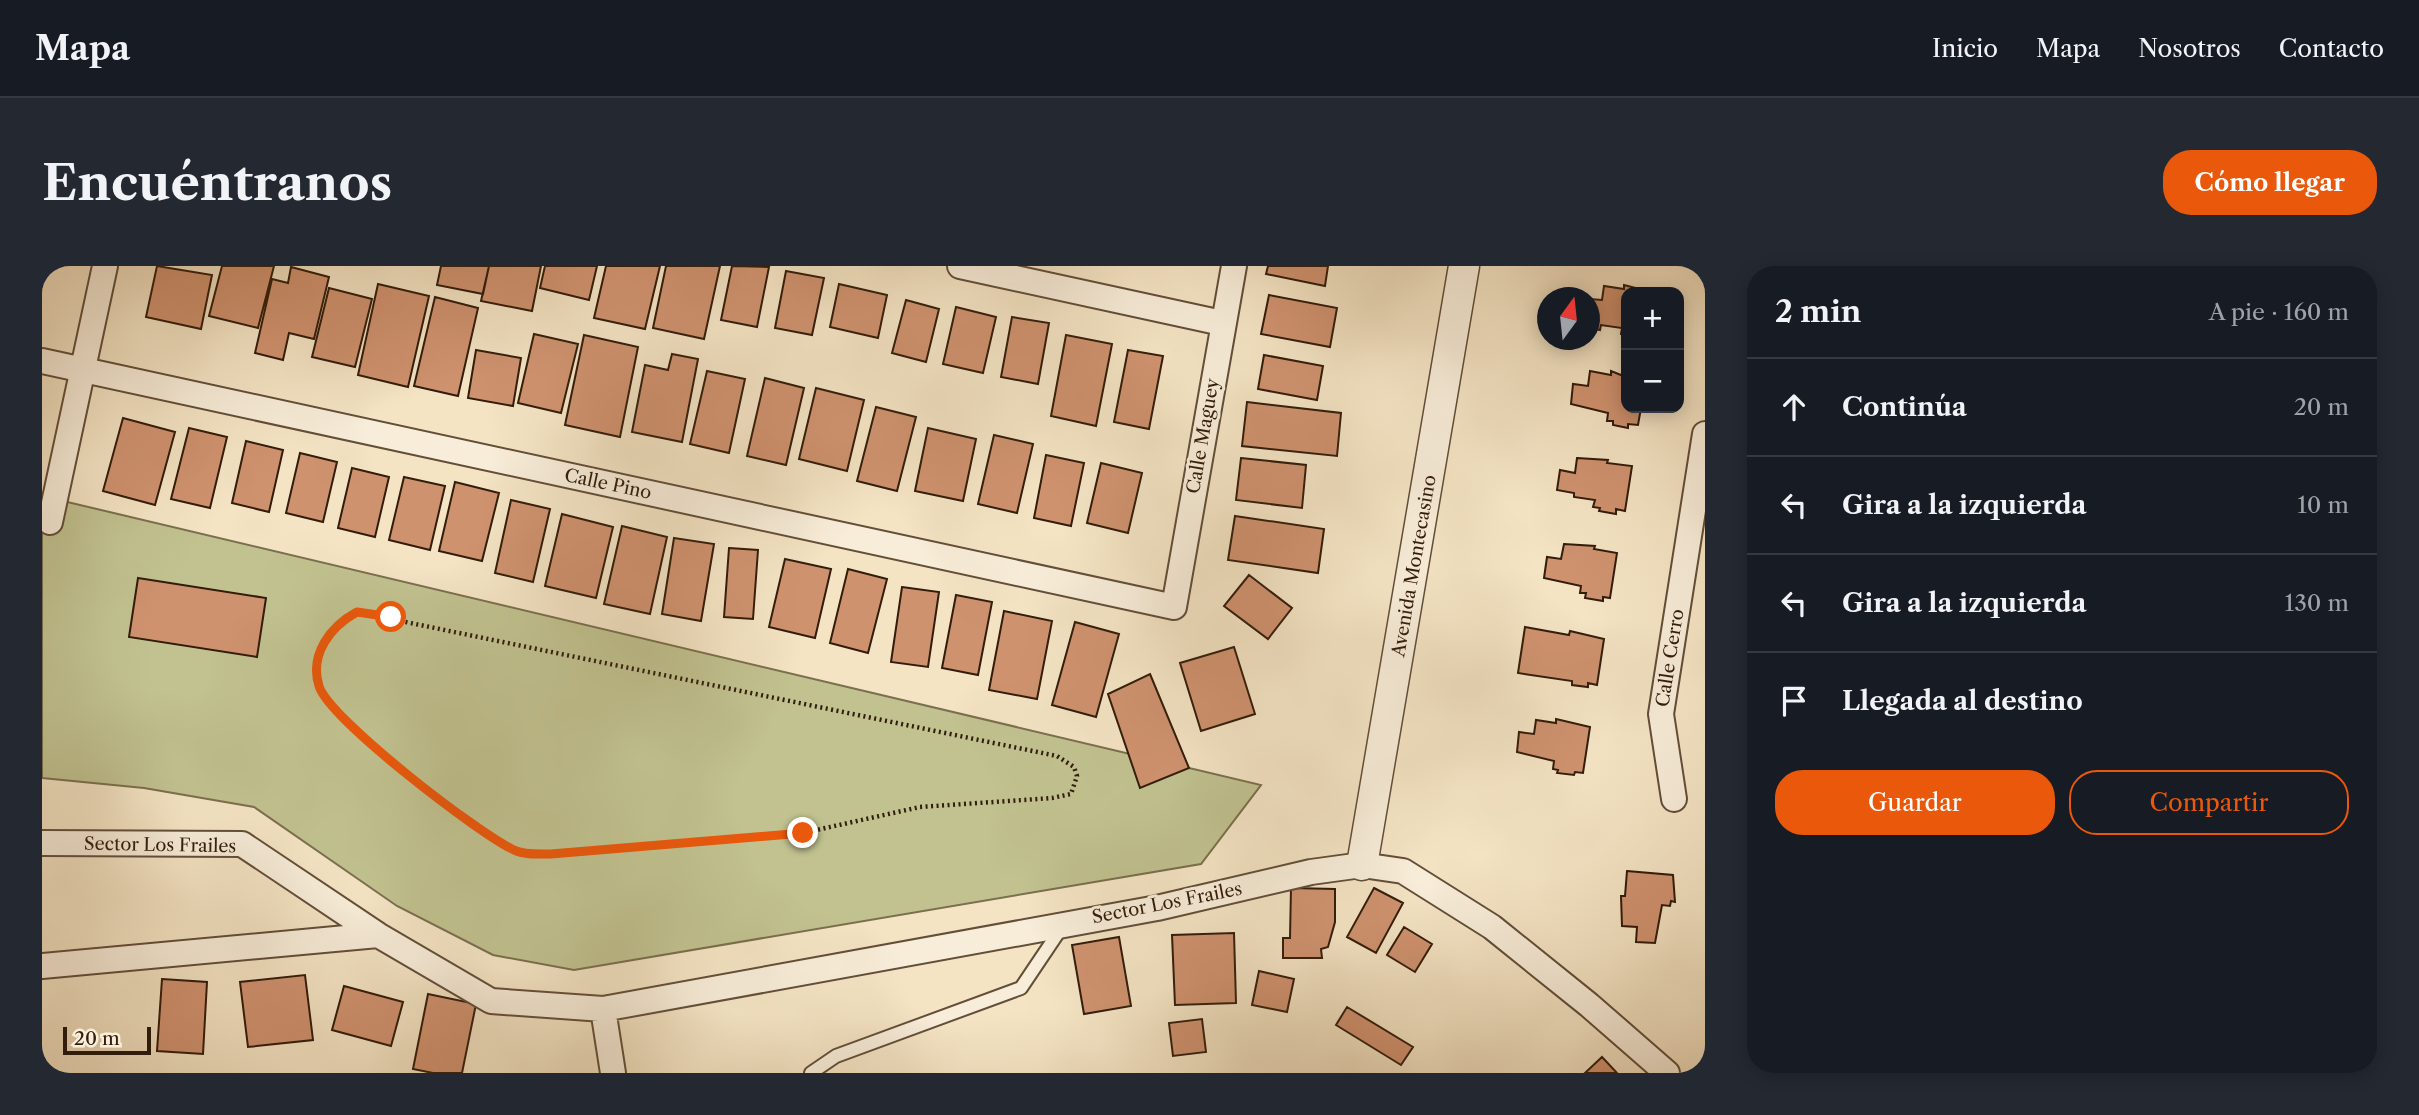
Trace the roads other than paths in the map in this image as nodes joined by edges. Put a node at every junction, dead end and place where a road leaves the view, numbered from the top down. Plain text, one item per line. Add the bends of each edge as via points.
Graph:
1 (105, 266) edge
2 (960, 266) edge
3 (1234, 266) edge
4 (1464, 266) edge
5 (1222, 323) junction
6 (42, 361) edge
7 (82, 370) junction
8 (1705, 434) edge
9 (50, 522) dead end
10 (1174, 607) joint
11 (1674, 799) dead end
12 (42, 843) edge
13 (1362, 865) junction
14 (1064, 923) junction
15 (378, 935) junction
16 (42, 966) edge
17 (603, 1009) junction
18 (613, 1073) edge
19 (811, 1073) edge
20 (1667, 1073) edge

1 - 7 street
2 - 5 street
3 - 5 street, Calle Maguey
4 - 13 street, Avenida Montecasino
5 - 10 street, Calle Maguey
6 - 7 street, Calle Pino
7 - 9 street
7 - 10 street, Calle Pino
8 - 11 street, Calle Cerro via 1661,713
12 - 15 street, Sector Los Frailes via 243,844
13 - 14 street, Sector Los Frailes
13 - 20 street, Sector Los Frailes via 1403,871 1492,927
14 - 17 street, Sector Los Frailes
14 - 19 lane via 1021,988 836,1056
15 - 16 street
15 - 17 street, Sector Los Frailes via 491,1002
17 - 18 street

